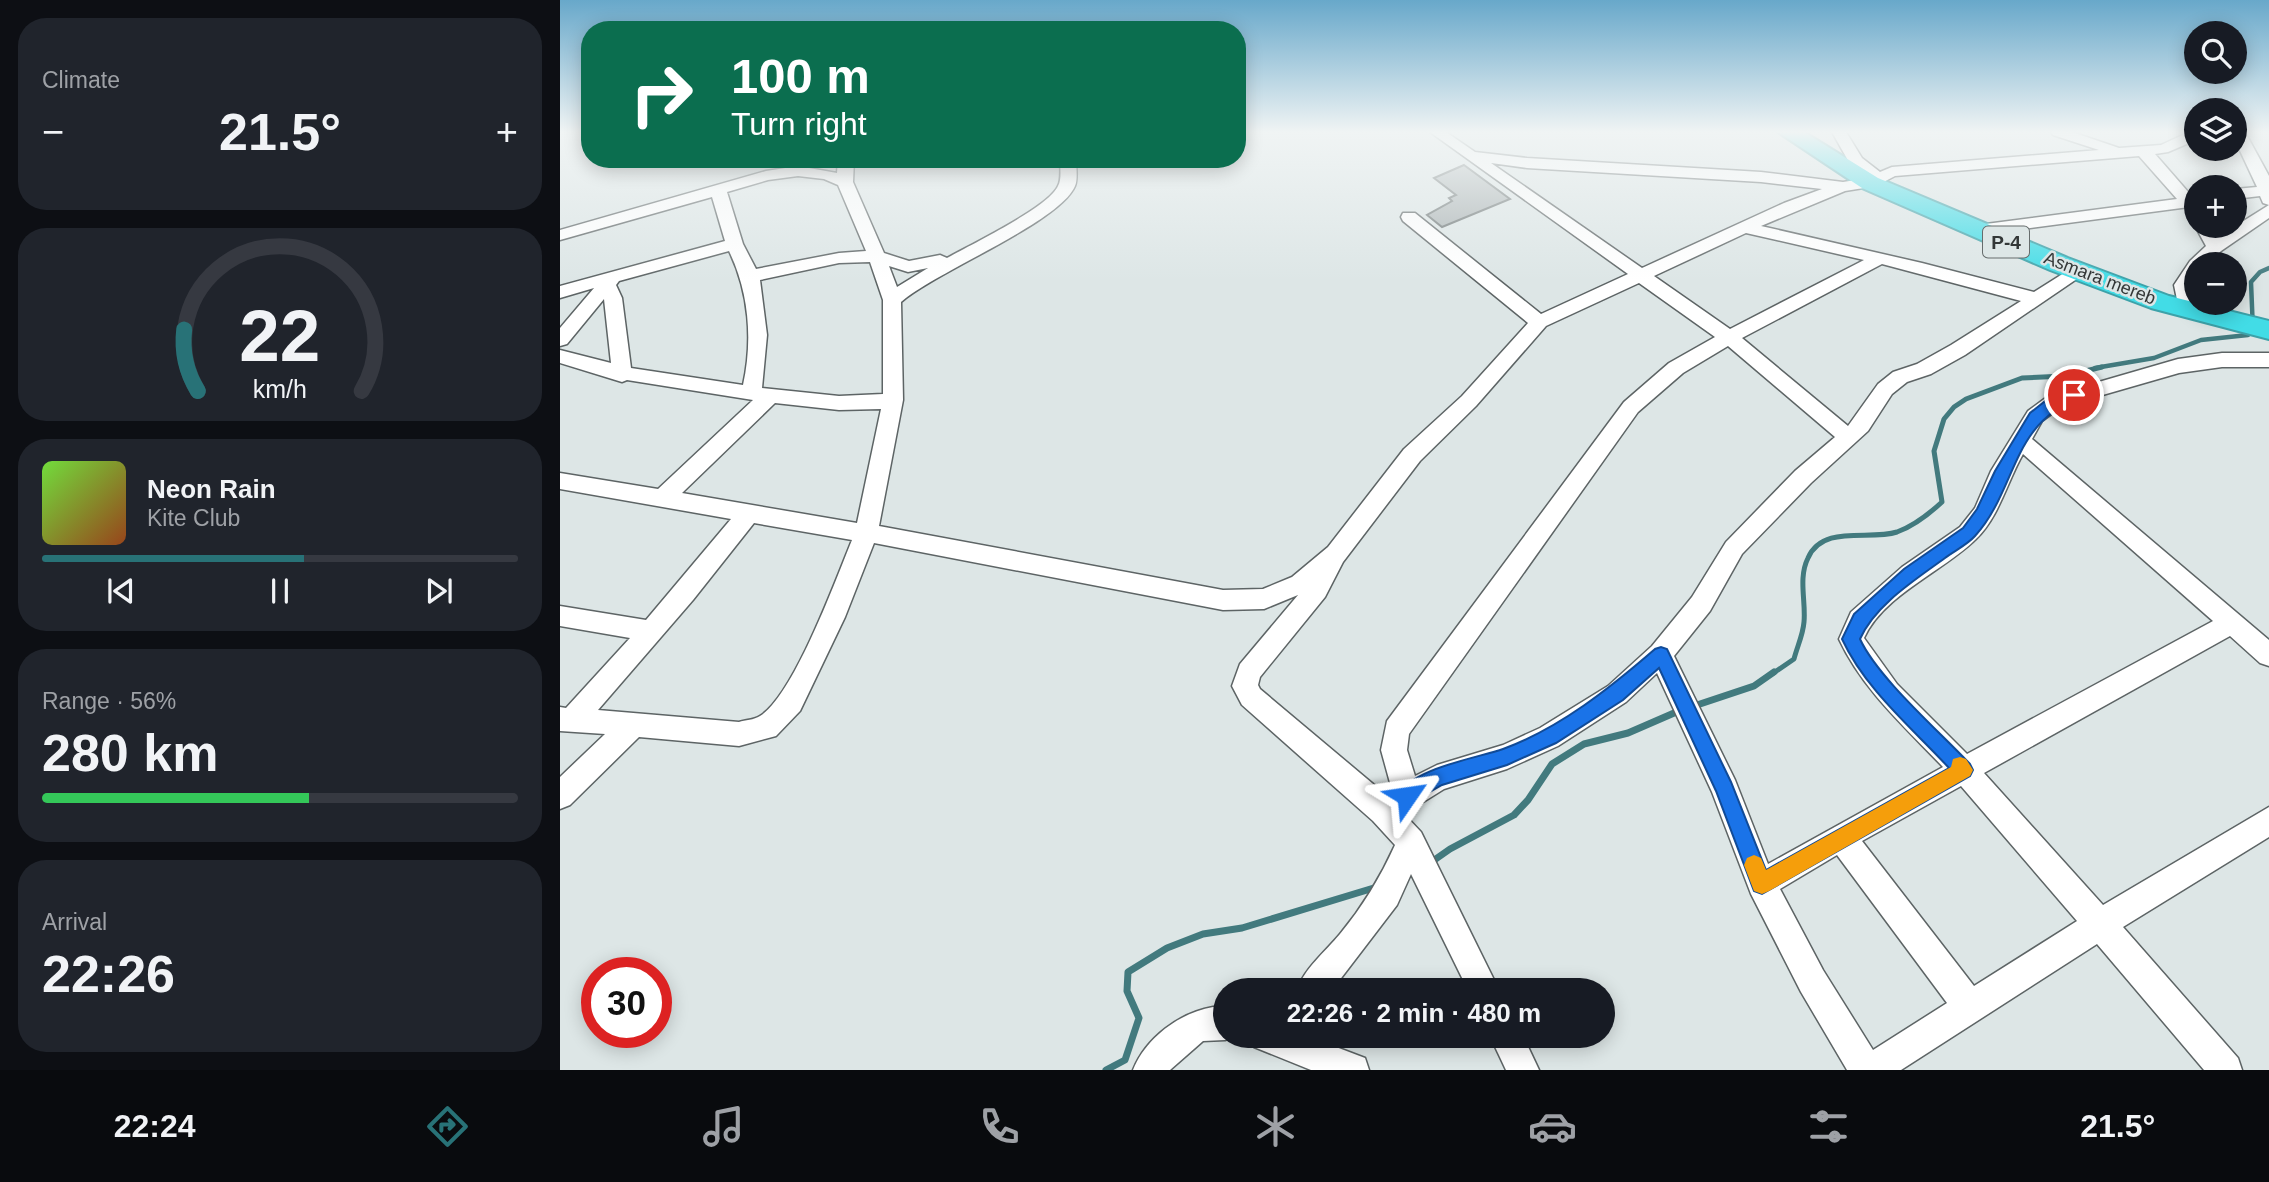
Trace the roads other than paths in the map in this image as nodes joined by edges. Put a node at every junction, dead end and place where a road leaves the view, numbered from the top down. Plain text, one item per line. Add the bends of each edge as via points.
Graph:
1 (746, 182) edge
2 (845, 182) edge
3 (1068, 182) edge
4 (1507, 182) edge
5 (1801, 182) edge
6 (1864, 182) edge
7 (1877, 182) edge
8 (1842, 187) junction
9 (718, 190) junction
10 (2247, 194) edge
11 (2267, 195) edge
12 (1059, 198) junction
13 (2184, 206) edge
14 (2269, 210) edge
15 (1409, 217) dead end
16 (1743, 227) junction
17 (1978, 230) junction
18 (560, 235) edge
19 (2210, 238) edge
20 (734, 244) junction
21 (2215, 247) junction
22 (2210, 252) edge
23 (877, 256) junction
24 (1879, 259) junction
25 (2078, 272) junction
26 (1639, 275) junction
27 (750, 276) junction
28 (610, 281) junction
29 (560, 292) edge
30 (2037, 299) junction
31 (892, 300) junction
32 (2184, 309) edge
33 (2206, 315) edge
34 (1539, 322) junction
35 (2269, 330) edge
36 (1730, 337) junction
37 (560, 340) edge
38 (560, 356) edge
39 (2269, 360) edge
40 (622, 375) junction
41 (760, 395) junction
42 (893, 400) junction
43 (1849, 439) junction
44 (2022, 442) junction
45 (560, 481) edge
46 (662, 499) junction
47 (748, 513) junction
48 (866, 534) junction
49 (1336, 554) junction
50 (560, 616) edge
51 (2232, 623) junction
52 (649, 631) junction
53 (1661, 654) junction
54 (2269, 655) edge
55 (566, 720) edge
56 (634, 725) junction
57 (1964, 770) junction
58 (560, 796) edge
59 (1407, 796) junction
60 (1383, 811) junction
61 (2269, 821) edge
62 (1840, 837) junction
63 (1411, 842) junction
64 (1762, 884) junction
65 (2099, 924) junction
66 (1321, 978) edge
67 (1478, 978) edge
68 (1970, 1007) junction
69 (1213, 1025) edge
70 (1298, 1048) edge
71 (1512, 1048) edge
72 (1149, 1070) edge
73 (1353, 1070) edge
74 (1523, 1070) edge
75 (1866, 1070) edge
76 (1871, 1070) edge
77 (2227, 1070) edge

1 - 9 street
2 - 23 street
3 - 12 street
4 - 26 street
5 - 8 street
6 - 8 street
7 - 17 highway, Asmara mereb / P-4
8 - 16 street
9 - 18 street
9 - 20 street
10 - 11 street
12 - 23 street via 938,261 908,267
12 - 31 street
13 - 17 street
14 - 21 street
15 - 34 street
16 - 24 street
16 - 26 street
17 - 25 highway, Asmara mereb / P-4
19 - 21 street
20 - 27 street
20 - 28 street
21 - 22 street
23 - 27 street via 839,258
23 - 31 street
24 - 30 street
24 - 36 street
25 - 30 street
25 - 32 highway, Asmara mereb / P-4
26 - 34 street
26 - 36 street
27 - 41 street via 759,323
28 - 29 street
28 - 37 street
28 - 40 street
30 - 43 street via 1958,350 1900,377 1885,389
31 - 42 street
33 - 35 highway, Asmara mereb / P-4
34 - 49 street via 1469,401 1412,455
36 - 43 street
36 - 59 street via 1676,368 1631,407 1408,712 1396,730 1394,750
38 - 40 street
39 - 44 street via 2178,366 2064,398 2035,416
40 - 41 street
41 - 42 street via 860,405
41 - 46 street
42 - 48 street
43 - 53 street via 1803,477 1734,548 1701,604
44 - 51 street
44 - 57 street via 1968,533 1910,574 1860,619 1851,639 1880,682
45 - 46 street
46 - 47 street
47 - 48 street
47 - 52 street
48 - 49 street via 1223,600 1264,599 1300,584
48 - 56 street via 833,617 791,703 767,727 739,734
49 - 60 street via 1317,590 1249,672 1245,686
50 - 52 street
51 - 54 street
51 - 57 street
52 - 55 street
53 - 59 street via 1616,694 1549,737 1437,778
53 - 64 street via 1725,789
55 - 56 street
56 - 58 street
57 - 62 street
57 - 65 street
59 - 60 street
60 - 63 street
61 - 65 street
62 - 64 street
62 - 68 street
63 - 66 street via 1387,895
63 - 67 street
64 - 75 street via 1812,981
65 - 68 street
65 - 77 street
68 - 76 street
69 - 72 street via 1194,1027 1168,1047
70 - 73 street
71 - 74 street

